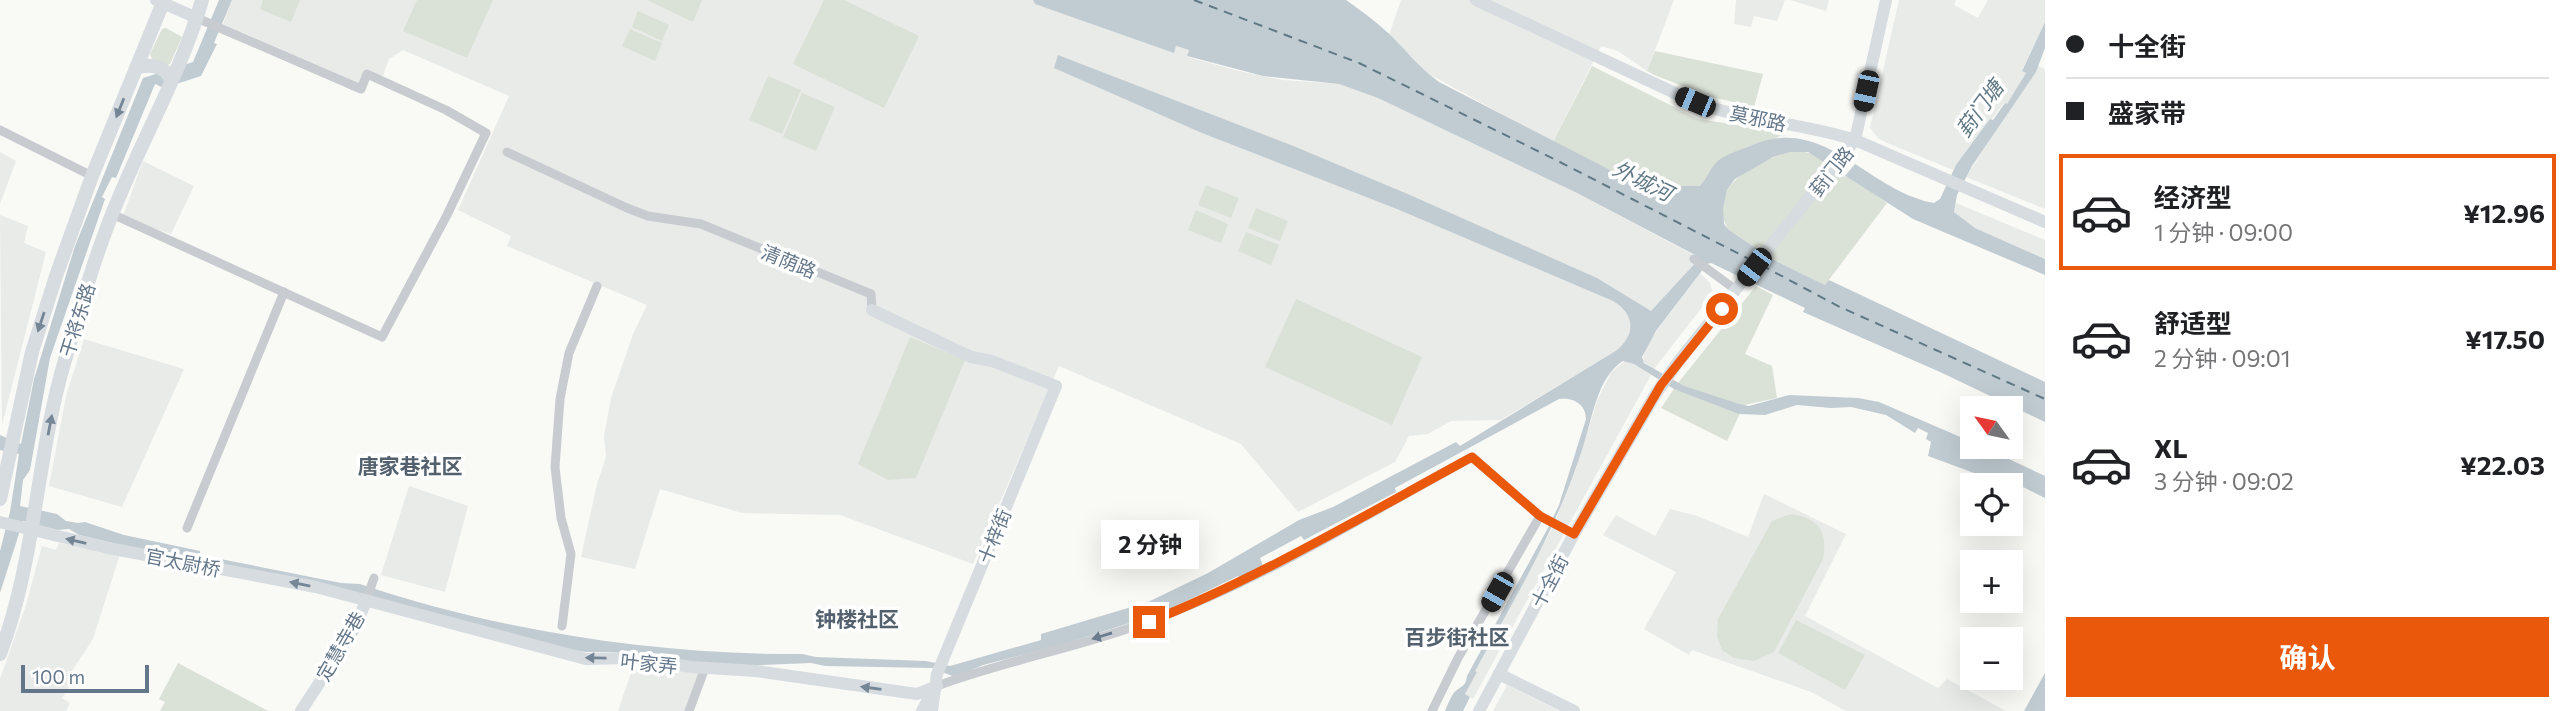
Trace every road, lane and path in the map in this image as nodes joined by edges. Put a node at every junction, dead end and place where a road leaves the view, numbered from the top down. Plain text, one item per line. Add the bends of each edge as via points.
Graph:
1 (202, 0) edge
2 (1476, 0) edge
3 (1886, 0) edge
4 (161, 1) edge
5 (201, 20) junction
6 (136, 68) junction
7 (166, 80) junction
8 (0, 130) edge
9 (1855, 140) junction
10 (507, 152) dead end
11 (92, 176) junction
12 (112, 214) junction
13 (2045, 222) edge
14 (1769, 247) joint
15 (1694, 259) dead end
16 (597, 286) dead end
17 (1738, 288) junction
18 (284, 292) junction
19 (872, 310) joint
20 (1056, 386) joint
21 (0, 499) edge
22 (1545, 518) junction
23 (2, 523) edge
24 (31, 528) junction
25 (187, 528) dead end
26 (1574, 534) junction
27 (373, 582) dead end
28 (367, 599) junction
29 (562, 626) dead end
30 (0, 654) edge
31 (705, 668) junction
32 (1499, 674) junction
33 (937, 680) junction
34 (300, 711) edge
35 (689, 711) edge
36 (922, 711) edge
37 (932, 711) edge
38 (1432, 711) edge
39 (1479, 711) edge
40 (1574, 711) edge

1 - 5 main road, 干将东路
2 - 9 street, 莫邪路 via 1708,107
3 - 9 street, 葑门路
4 - 5 street
4 - 6 main road, 干将东路
5 - 7 main road, 干将东路
5 - 18 street via 361,89 368,74 486,132 382,337
6 - 7 main road via 146,64
6 -> 11 main road, 干将东路
7 - 12 main road, 干将东路
8 - 11 street
9 - 13 street, 莫邪路
9 - 14 street, 葑门路
10 - 19 street, 清荫路 via 627,208 701,224 871,294
11 -> 21 main road, 干将东路 via 32,352
12 - 18 street
24 -> 12 main road, 干将东路 via 64,363
14 - 17 street, 十全街
15 - 17 street
16 - 29 street via 569,353 560,399 555,467 571,554
17 - 26 street, 十全街 via 1665,380
18 - 25 street
19 - 20 street, 清荫路 via 971,356
20 - 33 street, 十梓街
22 - 26 street
22 -> 33 street via 1472,457 1273,566 1189,606 1149,622
22 - 38 street via 1458,658
23 - 24 street, 官太尉桥
28 -> 24 street, 官太尉桥 via 108,548
24 - 30 main road, 干将东路 via 20,591
26 - 32 street, 十全街
27 - 28 street, 定慧寺巷
31 -> 28 street, 叶家弄 via 631,658 586,659
28 - 34 street, 定慧寺巷 via 355,628
33 -> 31 street, 叶家弄 via 916,694
31 - 35 street
32 - 39 street, 十全街
32 - 40 street
33 - 36 street, 十梓街
33 - 37 street, 十梓街

